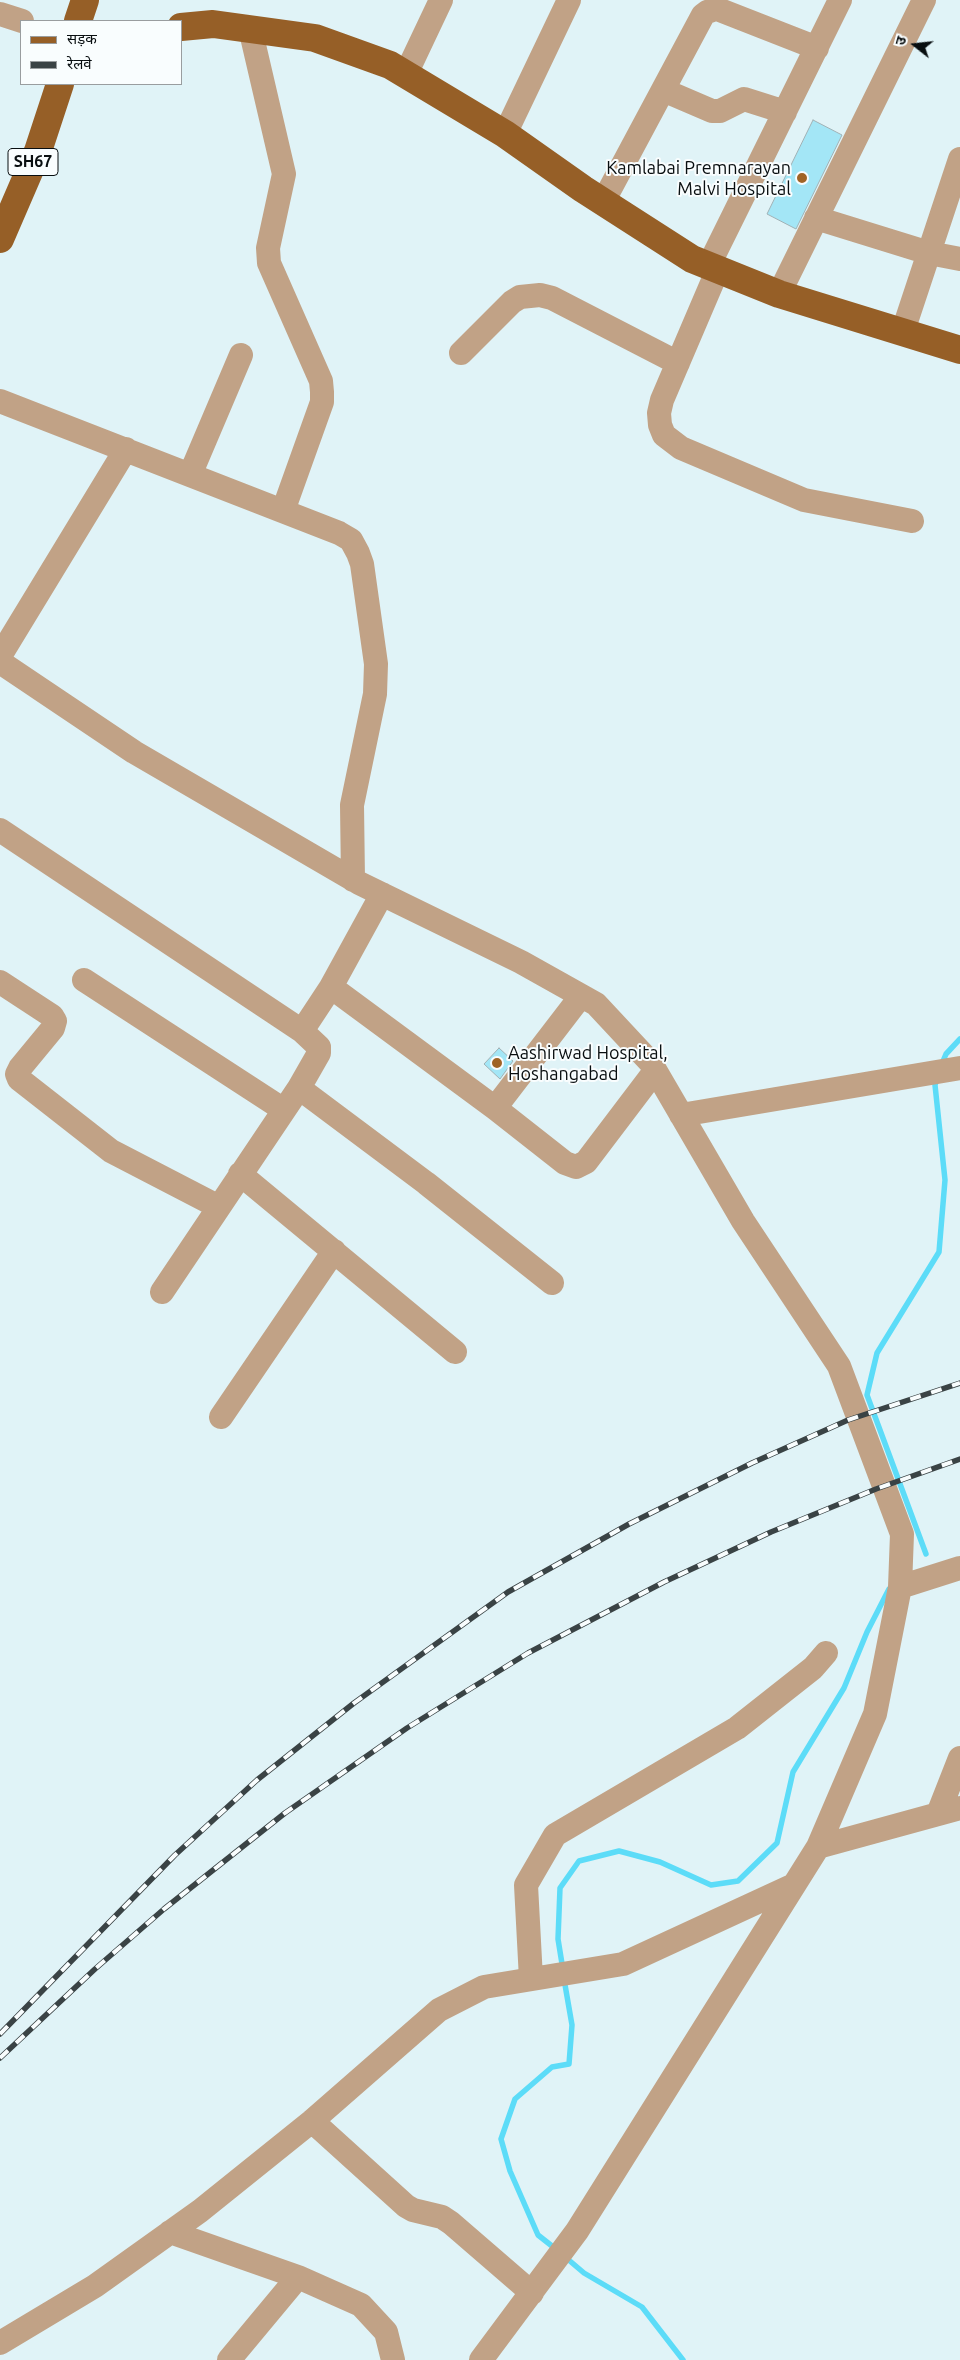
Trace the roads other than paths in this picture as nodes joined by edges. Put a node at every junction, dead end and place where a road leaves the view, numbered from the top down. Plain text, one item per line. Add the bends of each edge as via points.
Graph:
1 (85, 0) edge
2 (441, 0) edge
3 (569, 0) edge
4 (840, 0) edge
5 (924, 0) edge
6 (0, 14) edge
7 (20, 20) edge
8 (78, 20) edge
9 (182, 27) edge
10 (250, 28) junction
11 (817, 48) junction
12 (406, 74) junction
13 (60, 85) edge
14 (663, 90) junction
15 (785, 112) junction
16 (505, 134) junction
17 (960, 159) edge
18 (603, 202) junction
19 (816, 218) junction
20 (0, 238) edge
21 (929, 253) junction
22 (960, 259) edge
23 (714, 267) junction
24 (779, 294) junction
25 (903, 331) junction
26 (960, 350) edge
27 (461, 353) dead end
28 (241, 355) dead end
29 (678, 363) junction
30 (0, 401) edge
31 (126, 449) junction
32 (190, 475) junction
33 (283, 511) junction
34 (912, 521) dead end
35 (0, 656) edge
36 (0, 662) edge
37 (0, 830) edge
38 (353, 880) junction
39 (382, 894) junction
40 (84, 980) dead end
41 (0, 982) edge
42 (330, 987) junction
43 (581, 996) junction
44 (302, 1031) junction
45 (958, 1069) edge
46 (655, 1071) junction
47 (299, 1088) junction
48 (496, 1108) junction
49 (284, 1110) junction
50 (681, 1115) junction
51 (240, 1174) junction
52 (219, 1207) junction
53 (334, 1251) junction
54 (552, 1282) dead end
55 (162, 1292) dead end
56 (454, 1352) dead end
57 (222, 1417) dead end
58 (960, 1568) edge
59 (900, 1586) junction
60 (826, 1654) dead end
61 (960, 1758) edge
62 (949, 1811) edge
63 (818, 1847) junction
64 (792, 1886) junction
65 (539, 1978) junction
66 (312, 2121) junction
67 (170, 2232) junction
68 (298, 2277) junction
69 (538, 2286) junction
70 (0, 2344) edge
71 (228, 2360) edge
72 (394, 2360) edge
73 (482, 2360) edge

1 - 8 main road
2 - 12 street
3 - 16 street
4 - 11 street
5 - 19 street
6 - 7 street
9 - 10 main road via 213,24
10 - 12 main road via 315,38
10 - 33 street via 284,174 268,248 269,263 321,381 322,392 322,402
11 - 14 street via 720,10 710,10 702,15
11 - 15 street
12 - 16 main road
13 - 20 main road, SH67 via 38,151
14 - 15 street via 712,111 720,111 744,99
14 - 18 street
15 - 23 street
16 - 18 main road
17 - 21 street
18 - 23 main road via 692,259
19 - 21 street
19 - 24 street
21 - 22 street
21 - 25 street
23 - 24 main road
23 - 29 street
24 - 25 main road
25 - 26 main road
27 - 29 street via 512,302 520,297 540,295 552,298
28 - 32 street
29 - 34 street via 659,413 662,430 672,443 804,500
30 - 31 street
31 - 32 street
31 - 35 street
32 - 33 street
33 - 38 street via 350,540 362,564 376,664 375,694 352,805
36 - 38 street via 134,752
37 - 44 street
38 - 39 street
39 - 42 street
39 - 43 street via 521,962
40 - 49 street
41 - 52 street via 55,1021 53,1028 20,1068 19,1079 111,1151
42 - 44 street
42 - 48 street
43 - 46 street via 596,1004
43 - 48 street
44 - 47 street via 316,1042 320,1053
45 - 50 street
46 - 48 street via 586,1162 576,1167 565,1163
46 - 50 street
47 - 49 street
47 - 54 street
49 - 51 street
50 - 59 street via 743,1221 839,1366 902,1534
51 - 52 street
51 - 53 street
52 - 55 street
53 - 56 street
53 - 57 street
58 - 59 street
59 - 63 street via 875,1714
60 - 65 street via 737,1728 555,1834 526,1885
61 - 62 street
62 - 63 street
63 - 64 street
64 - 65 street via 623,1964
64 - 69 street via 577,2230
65 - 66 street via 484,1987 440,2010
66 - 67 street
66 - 69 street via 406,2206 451,2222
67 - 68 street
67 - 70 street via 95,2286
68 - 71 street
68 - 72 street via 361,2305 386,2332
69 - 73 street

